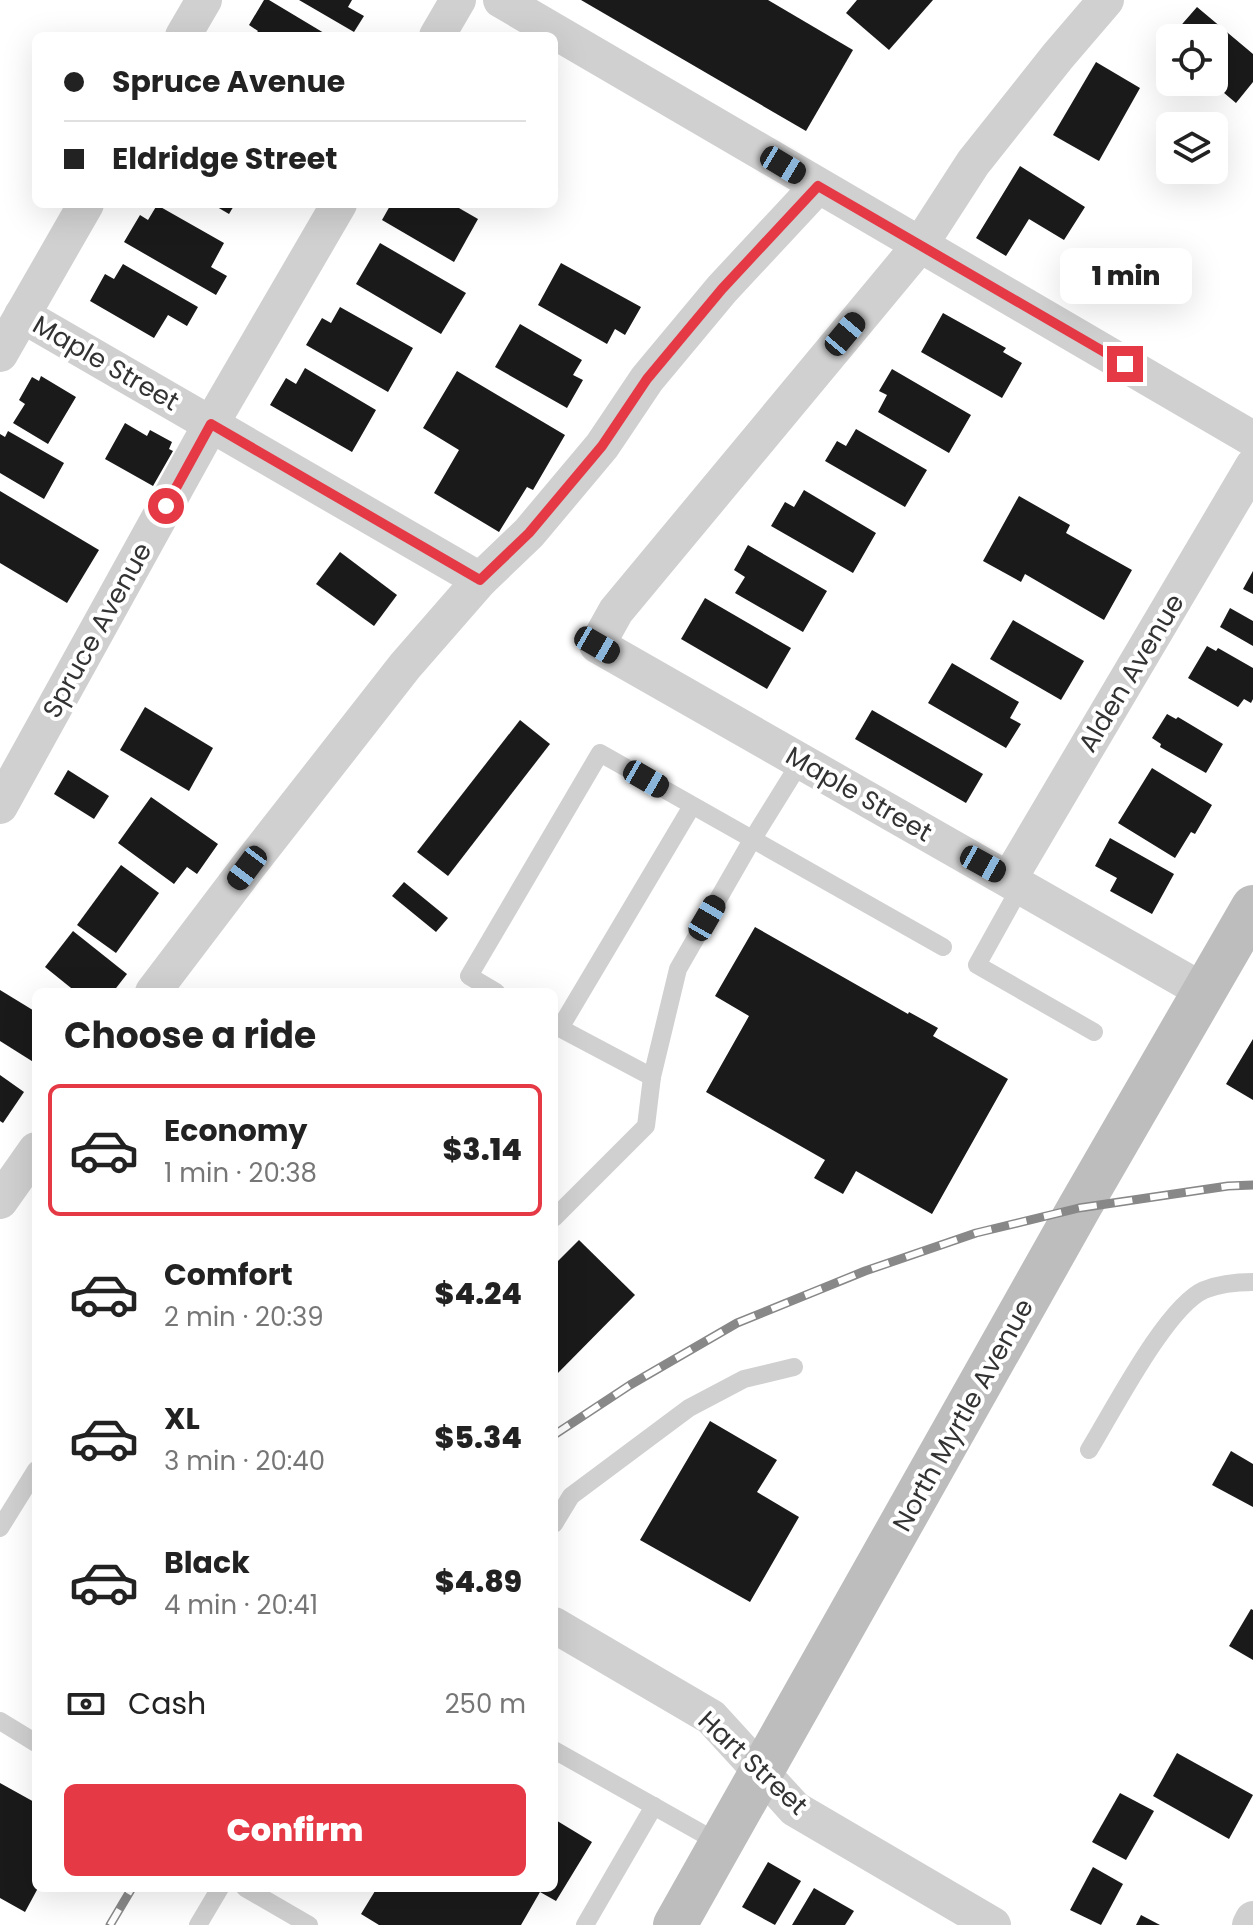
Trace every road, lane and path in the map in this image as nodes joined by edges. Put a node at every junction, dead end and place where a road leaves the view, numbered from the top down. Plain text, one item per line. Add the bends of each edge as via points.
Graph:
1 (204, 0) edge
2 (458, 0) edge
3 (501, 0) edge
4 (1106, 0) edge
5 (185, 32) edge
6 (439, 32) edge
7 (556, 32) edge
8 (558, 33) edge
9 (818, 186) junction
10 (84, 208) edge
11 (337, 208) edge
12 (920, 245) junction
13 (22, 315) junction
14 (0, 354) edge
15 (211, 424) junction
16 (1253, 439) edge
17 (1253, 466) edge
18 (480, 580) junction
19 (801, 761) junction
20 (0, 806) edge
21 (692, 806) junction
22 (752, 840) junction
23 (1015, 882) junction
24 (1253, 907) edge
25 (943, 947) dead end
26 (156, 988) edge
27 (489, 988) edge
28 (1205, 992) junction
29 (558, 1025) edge
30 (558, 1028) edge
31 (1094, 1032) dead end
32 (652, 1077) junction
33 (32, 1156) edge
34 (0, 1201) edge
35 (558, 1214) edge
36 (1253, 1282) edge
37 (794, 1367) dead end
38 (1089, 1450) dead end
39 (32, 1476) edge
40 (558, 1517) edge
41 (0, 1528) edge
42 (558, 1627) edge
43 (0, 1721) edge
44 (32, 1741) edge
45 (558, 1752) edge
46 (761, 1772) junction
47 (654, 1806) junction
48 (721, 1844) junction
49 (218, 1892) edge
50 (252, 1892) edge
51 (1253, 1919) edge
52 (198, 1925) edge
53 (309, 1925) edge
54 (585, 1925) edge
55 (675, 1925) edge
56 (993, 1925) edge
57 (1250, 1925) edge

1 - 5 street
2 - 6 street
3 - 7 street
4 - 12 street via 973,163
8 - 9 street
9 - 12 street
9 - 18 street via 712,300 529,533
10 - 13 street
11 - 15 street, Spruce Avenue
12 - 16 street
12 - 19 street, Maple Street via 616,611 597,645
13 - 14 street
13 - 15 street, Maple Street
15 - 18 street, Maple Street
15 - 20 street, Spruce Avenue
17 - 23 street, Alden Avenue
18 - 26 street via 405,666
19 - 22 lane
19 - 23 street, Maple Street
21 - 22 lane
21 - 27 lane via 600,753 469,976
21 - 29 lane
22 - 25 lane
22 - 32 lane via 678,969
23 - 28 street, Maple Street
23 - 31 lane via 977,965
24 - 28 main road, North Myrtle Avenue
28 - 46 main road, North Myrtle Avenue
30 - 32 lane
32 - 35 lane via 646,1126
33 - 34 street
36 - 38 lane via 1203,1290 1180,1308
37 - 40 lane via 744,1379 689,1408 571,1496
39 - 41 lane
42 - 46 street, Hart Street via 711,1717
43 - 44 lane
45 - 47 lane
46 - 48 main road, North Myrtle Avenue
46 - 56 street, Hart Street via 795,1809
47 - 48 lane
47 - 54 lane
48 - 55 main road, North Myrtle Avenue
49 - 52 lane
50 - 53 lane
51 - 57 street

